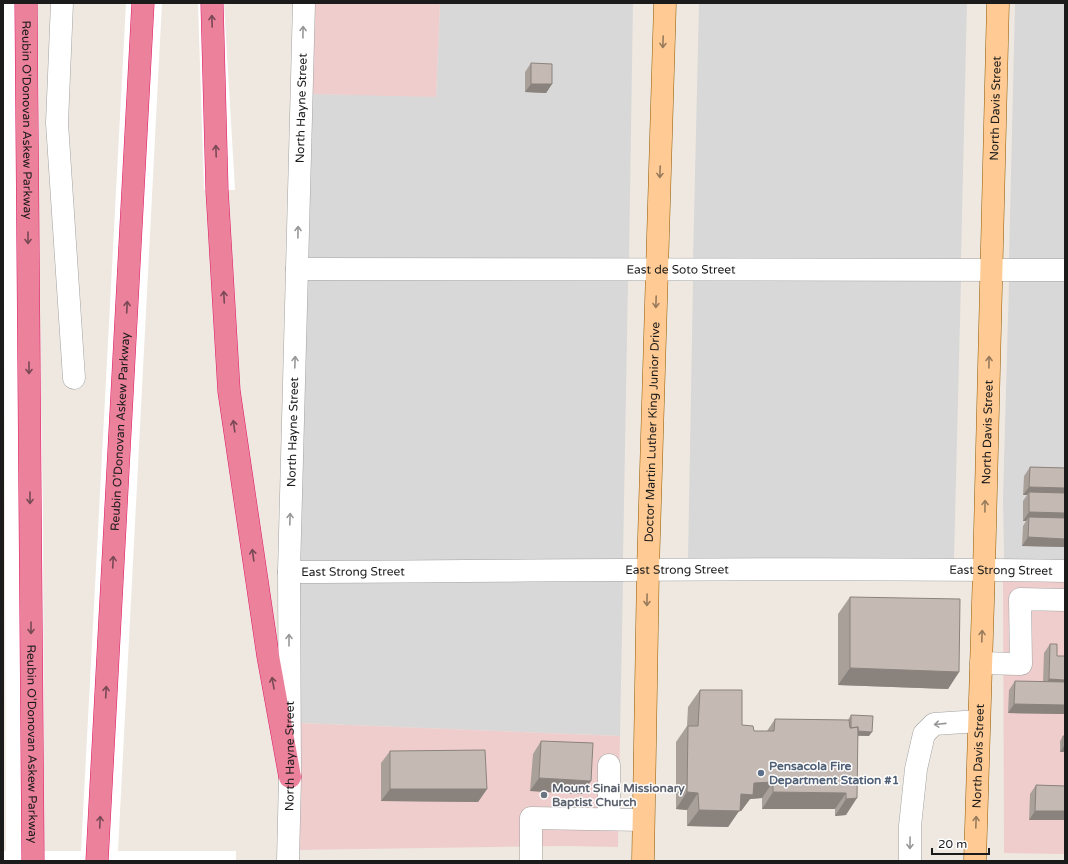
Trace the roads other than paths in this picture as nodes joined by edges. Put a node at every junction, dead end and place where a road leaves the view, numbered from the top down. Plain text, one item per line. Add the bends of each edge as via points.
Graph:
1 (26, 3) edge
2 (62, 3) edge
3 (143, 3) edge
4 (212, 3) edge
5 (304, 3) edge
6 (664, 3) edge
7 (998, 3) edge
8 (298, 269) junction
9 (657, 270) junction
10 (990, 270) junction
11 (1065, 270) edge
12 (74, 378) dead end
13 (648, 570) junction
14 (984, 570) junction
15 (1059, 571) edge
16 (289, 572) junction
17 (1059, 600) edge
18 (981, 663) junction
19 (979, 721) junction
20 (609, 765) dead end
21 (290, 777) junction
22 (609, 819) junction
23 (643, 820) junction
24 (33, 861) edge
25 (98, 861) edge
26 (288, 861) edge
27 (531, 861) edge
28 (643, 861) edge
29 (910, 861) edge
30 (975, 861) edge

1 -> 24 highway, Reubin O'Donovan Askew Parkway
2 - 12 street via 57,123
25 -> 3 highway, Reubin O'Donovan Askew Parkway
21 -> 4 highway via 268,656 229,392 217,190
8 -> 5 street, North Hayne Street
6 -> 9 main road, Doctor Martin Luther King Junior Drive
7 - 10 main road, North Davis Street
8 - 9 street, East de Soto Street
16 -> 8 street, North Hayne Street
9 - 10 street, East de Soto Street
9 -> 13 main road, Doctor Martin Luther King Junior Drive
10 - 11 street, East de Soto Street
14 -> 10 main road, North Davis Street
13 - 14 street, East Strong Street
13 - 16 street, East Strong Street
13 -> 23 main road, Doctor Martin Luther King Junior Drive
14 - 15 street, East Strong Street
18 -> 14 main road, North Davis Street
15 - 17 street
21 -> 16 street, North Hayne Street
17 - 18 street via 1020,599 1021,664
18 - 19 main road, North Davis Street
19 -> 29 street via 934,724 924,734 916,769 910,826
30 -> 19 main road, North Davis Street
20 - 22 street
21 - 26 street, North Hayne Street
22 - 23 street
22 - 27 street via 531,818
23 - 28 main road, Doctor Martin Luther King Junior Drive

